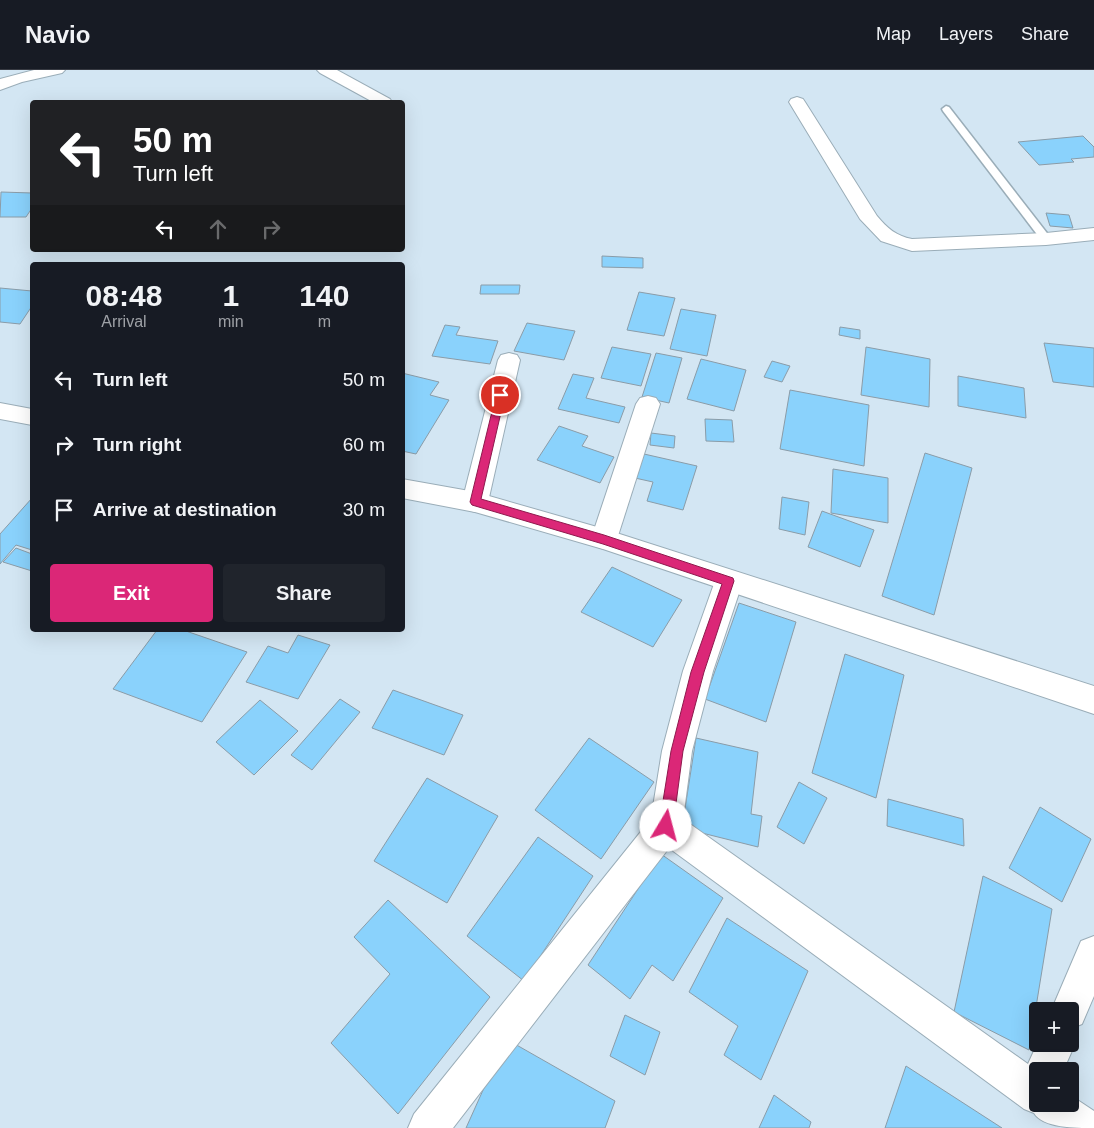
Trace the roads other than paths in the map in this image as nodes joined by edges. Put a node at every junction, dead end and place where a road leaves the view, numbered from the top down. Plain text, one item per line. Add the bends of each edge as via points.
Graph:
1 (57, 70) edge
2 (325, 70) edge
3 (0, 85) edge
4 (380, 100) edge
5 (798, 102) dead end
6 (946, 109) dead end
7 (1094, 234) edge
8 (1046, 239) junction
9 (509, 360) dead end
10 (648, 404) dead end
11 (0, 411) edge
12 (30, 417) edge
13 (405, 489) edge
14 (475, 502) junction
15 (604, 540) junction
16 (729, 581) junction
17 (1094, 700) edge
18 (666, 826) junction
19 (1094, 954) edge
20 (1074, 1002) edge
21 (1029, 1082) edge
22 (1066, 1112) edge
23 (428, 1128) edge
24 (1084, 1128) edge

1 - 3 street
2 - 4 street
5 - 8 street via 869,220 883,236 912,245
6 - 8 lane
7 - 8 street
9 - 14 street
10 - 15 street
11 - 12 street
13 - 14 street
14 - 15 street
15 - 16 street
16 - 17 street
16 - 18 street via 698,672 679,742
18 - 21 street
18 - 23 street
19 - 20 street
22 - 24 street

